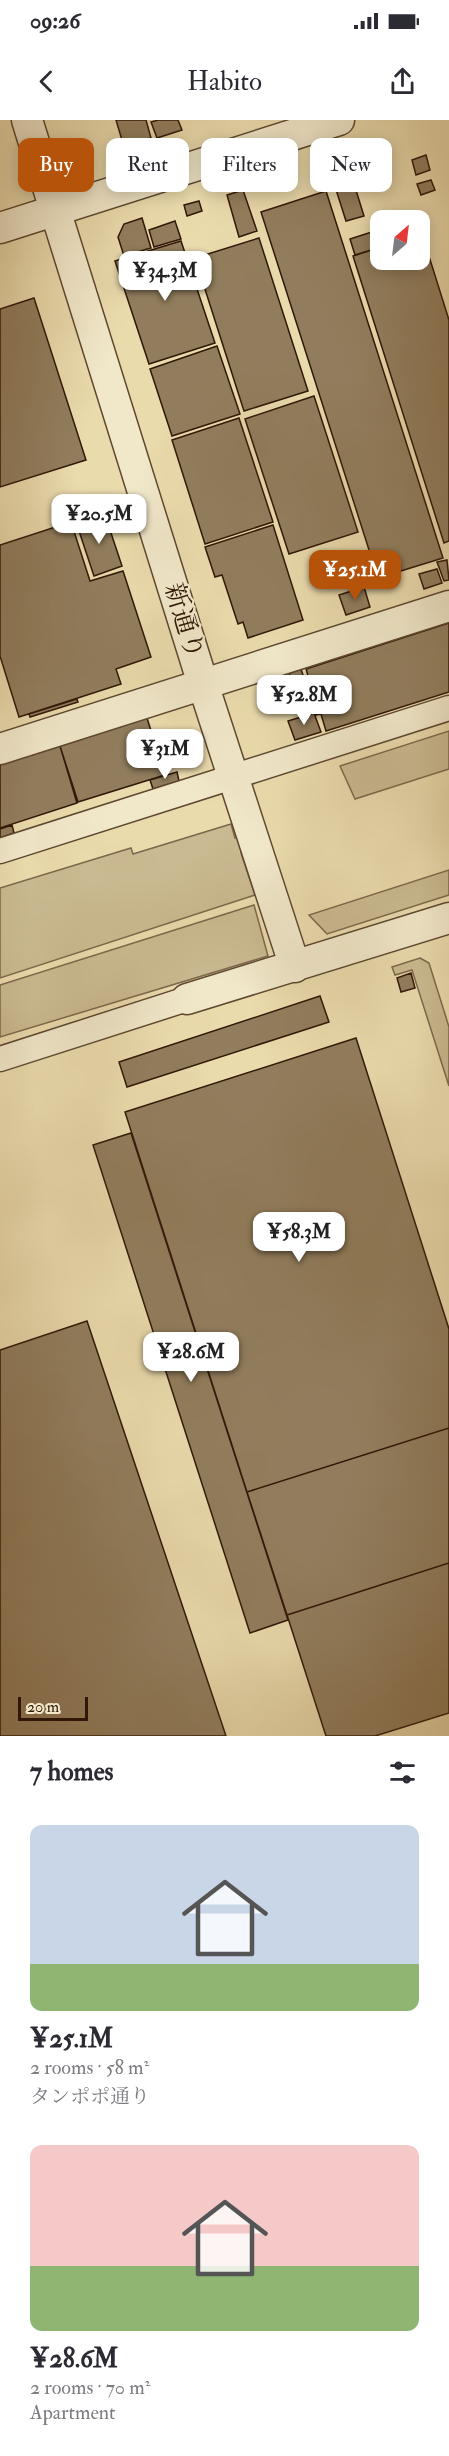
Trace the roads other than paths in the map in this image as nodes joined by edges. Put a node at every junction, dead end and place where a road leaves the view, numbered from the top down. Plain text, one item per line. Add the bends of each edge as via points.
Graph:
1 (27, 120) edge
2 (339, 120) edge
3 (55, 210) junction
4 (0, 228) edge
5 (449, 606) edge
6 (203, 684) junction
7 (449, 708) edge
8 (0, 749) edge
9 (234, 777) junction
10 (0, 851) edge
11 (449, 918) edge
12 (295, 967) junction
13 (187, 999) joint
14 (0, 1059) edge

1 - 3 street, 新通り
2 - 3 street
3 - 4 street
3 - 6 street, 新通り
5 - 6 street
6 - 8 street
6 - 9 street, 新通り
7 - 9 street
9 - 10 street
9 - 12 street, 新通り
11 - 12 street
12 - 13 street
13 - 14 street

